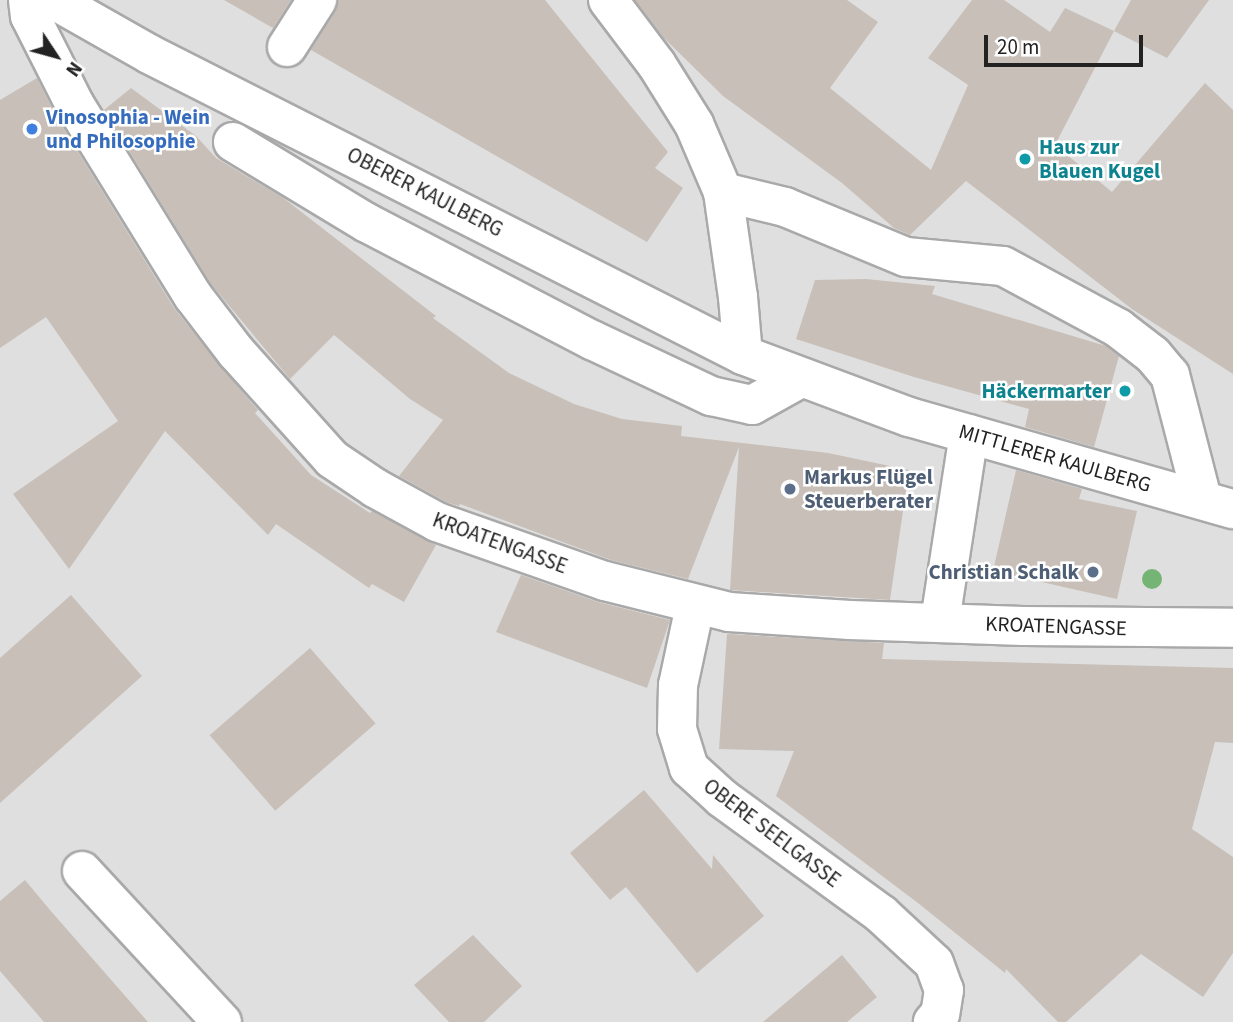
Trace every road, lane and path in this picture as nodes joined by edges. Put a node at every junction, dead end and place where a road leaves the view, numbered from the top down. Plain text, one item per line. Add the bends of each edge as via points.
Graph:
1 (27, 0) edge
2 (54, 0) edge
3 (317, 0) edge
4 (608, 0) edge
5 (287, 47) dead end
6 (233, 142) dead end
7 (723, 192) junction
8 (743, 355) junction
9 (801, 378) junction
10 (909, 417) joint
11 (969, 434) junction
12 (1217, 504) edge
13 (695, 606) junction
14 (940, 621) junction
15 (1233, 628) edge
16 (82, 871) dead end
17 (222, 1022) edge
18 (933, 1022) edge

1 - 13 street, KROATENGASSE via 30,16 75,105 193,296 236,352 332,459 437,522 604,581
2 - 8 street, OBERER KAULBERG via 170,64
3 - 5 street
4 - 7 street via 694,124
6 - 9 street via 367,223 711,396 752,405
7 - 8 street
7 - 12 street, MITTLERER KAULBERG via 785,207 906,257 1003,266 1118,328 1170,375
8 - 9 street, OBERER KAULBERG
9 - 10 street, OBERER KAULBERG
10 - 11 street, MITTLERER KAULBERG
11 - 12 street, MITTLERER KAULBERG
11 - 14 street
13 - 14 street, KROATENGASSE via 850,620
13 - 18 street, OBERE SEELGASSE via 678,685 677,729 689,768 722,798 881,914 934,963 944,990 940,1014
14 - 15 street, KROATENGASSE
16 - 17 street

